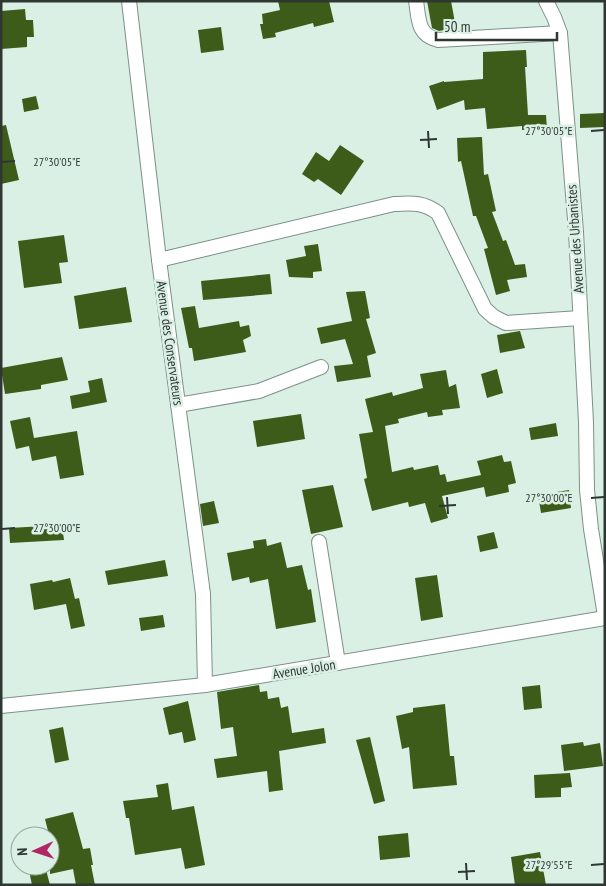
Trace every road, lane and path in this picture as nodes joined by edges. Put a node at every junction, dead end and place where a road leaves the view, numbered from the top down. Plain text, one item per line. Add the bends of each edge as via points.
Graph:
1 (128, 1) edge
2 (416, 1) edge
3 (546, 1) edge
4 (560, 33) junction
5 (159, 260) junction
6 (580, 318) junction
7 (321, 366) dead end
8 (178, 406) junction
9 (319, 542) dead end
10 (605, 617) edge
11 (338, 663) junction
12 (205, 685) junction
13 (1, 706) edge

1 - 5 street, Avenue des Conservateurs
2 - 4 street via 422,30 425,35 438,40
3 - 4 street, Avenue des Urbanistes
4 - 6 street, Avenue des Urbanistes
5 - 6 street via 394,204 414,203 428,206 438,213 486,309 494,317 506,323
5 - 8 street, Avenue des Conservateurs
6 - 10 street, Avenue des Urbanistes via 587,490
7 - 8 street via 259,391
8 - 12 street, Avenue des Conservateurs via 203,594
9 - 11 street
10 - 11 street, Avenue Jolon
11 - 12 street, Avenue Jolon
12 - 13 street, Avenue Jolon

